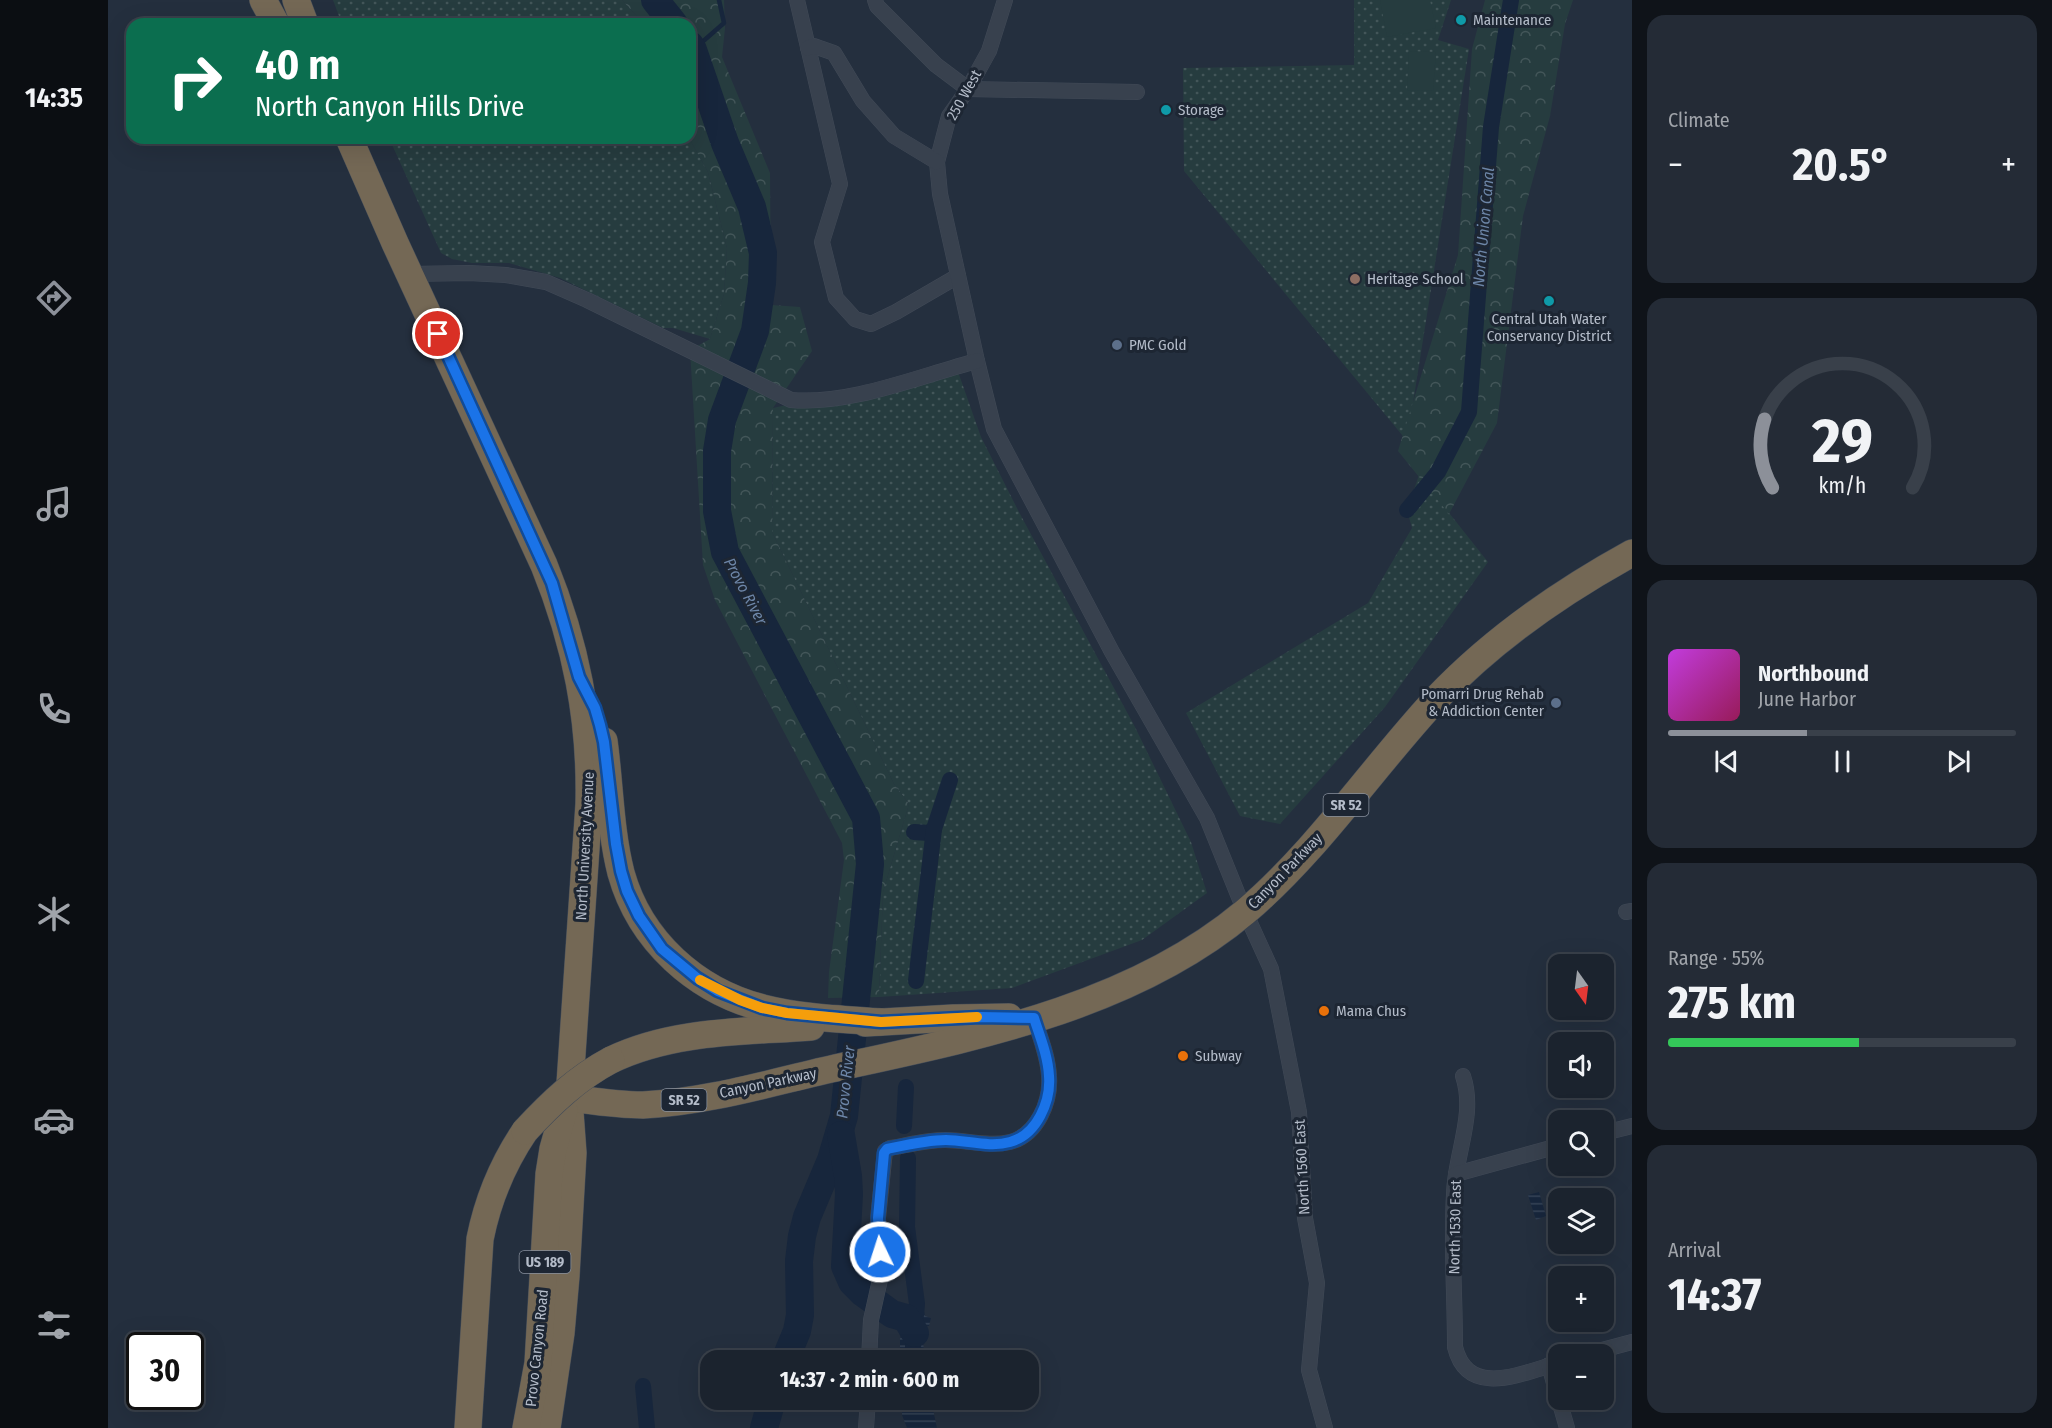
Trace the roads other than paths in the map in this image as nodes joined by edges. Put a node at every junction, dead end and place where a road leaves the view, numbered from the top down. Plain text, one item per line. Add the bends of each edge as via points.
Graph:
1 (263, 0) edge
2 (296, 0) edge
3 (797, 0) edge
4 (875, 0) edge
5 (1005, 0) edge
6 (273, 18) edge
7 (303, 18) edge
8 (808, 48) junction
9 (968, 89) junction
10 (1137, 93) dead end
11 (350, 145) edge
12 (937, 162) junction
13 (410, 274) junction
14 (958, 276) junction
15 (976, 361) junction
16 (1632, 553) edge
17 (579, 677) junction
18 (1245, 912) junction
19 (1034, 1018) junction
20 (812, 1022) junction
21 (1463, 1076) dead end
22 (568, 1098) junction
23 (1632, 1126) edge
24 (1614, 1130) edge
25 (1548, 1149) edge
26 (1456, 1174) junction
27 (1632, 1342) edge
28 (1614, 1347) edge
29 (869, 1350) edge
30 (1548, 1365) edge
31 (867, 1410) edge
32 (1562, 1410) edge
33 (468, 1428) edge
34 (526, 1428) edge
35 (547, 1428) edge
36 (866, 1428) edge
37 (1325, 1428) edge
38 (1567, 1428) edge

1 - 6 highway
2 - 7 highway
3 - 8 street
4 - 9 street via 936,65
5 - 9 street, 250 West via 989,51
8 - 12 street via 814,46 834,53 863,101 894,136
8 - 14 street via 840,184 822,242 836,298 855,319 872,324
9 - 10 street
9 - 12 street, 250 West via 949,116
11 - 13 highway, North University Avenue / US 189
12 - 14 street, 250 West
13 - 15 street via 506,275 546,282 791,400 864,394
13 - 17 highway, North University Avenue / US 189 via 544,565
14 - 15 street, 250 West
15 - 18 street, North 1560 East via 994,429 1112,652 1207,818
16 - 18 highway, Canyon Parkway / SR 52 via 1533,615 1461,674 1311,847
17 - 20 highway via 595,708 604,742 621,871 635,909 650,934 677,962 718,991
17 - 22 highway, North University Avenue / US 189 via 585,709 589,793
18 - 19 highway, Canyon Parkway / SR 52 via 1158,970
18 - 37 street, North 1560 East via 1271,969 1299,1112 1305,1218 1317,1282 1309,1370
19 - 20 highway, Canyon Parkway / SR 52
19 - 22 highway, Canyon Parkway / SR 52 via 887,1057 670,1102 613,1104
19 - 29 street via 1049,1079 1042,1113 1031,1129 1011,1142 999,1144 936,1141 885,1151 878,1218 881,1268
20 - 33 highway, bridge via 641,1046 574,1083 525,1131 500,1172 480,1239
21 - 26 street, North 1530 East via 1468,1107
22 - 34 highway, Provo Canyon Road / US 189 via 549,1174 538,1363
22 - 35 highway, Provo Canyon Road / US 189 via 573,1153 566,1276
23 - 24 street
25 - 26 street
26 - 30 street, North 1530 East via 1455,1347 1461,1363 1472,1374 1490,1379
27 - 28 street
31 - 36 street
32 - 38 street

